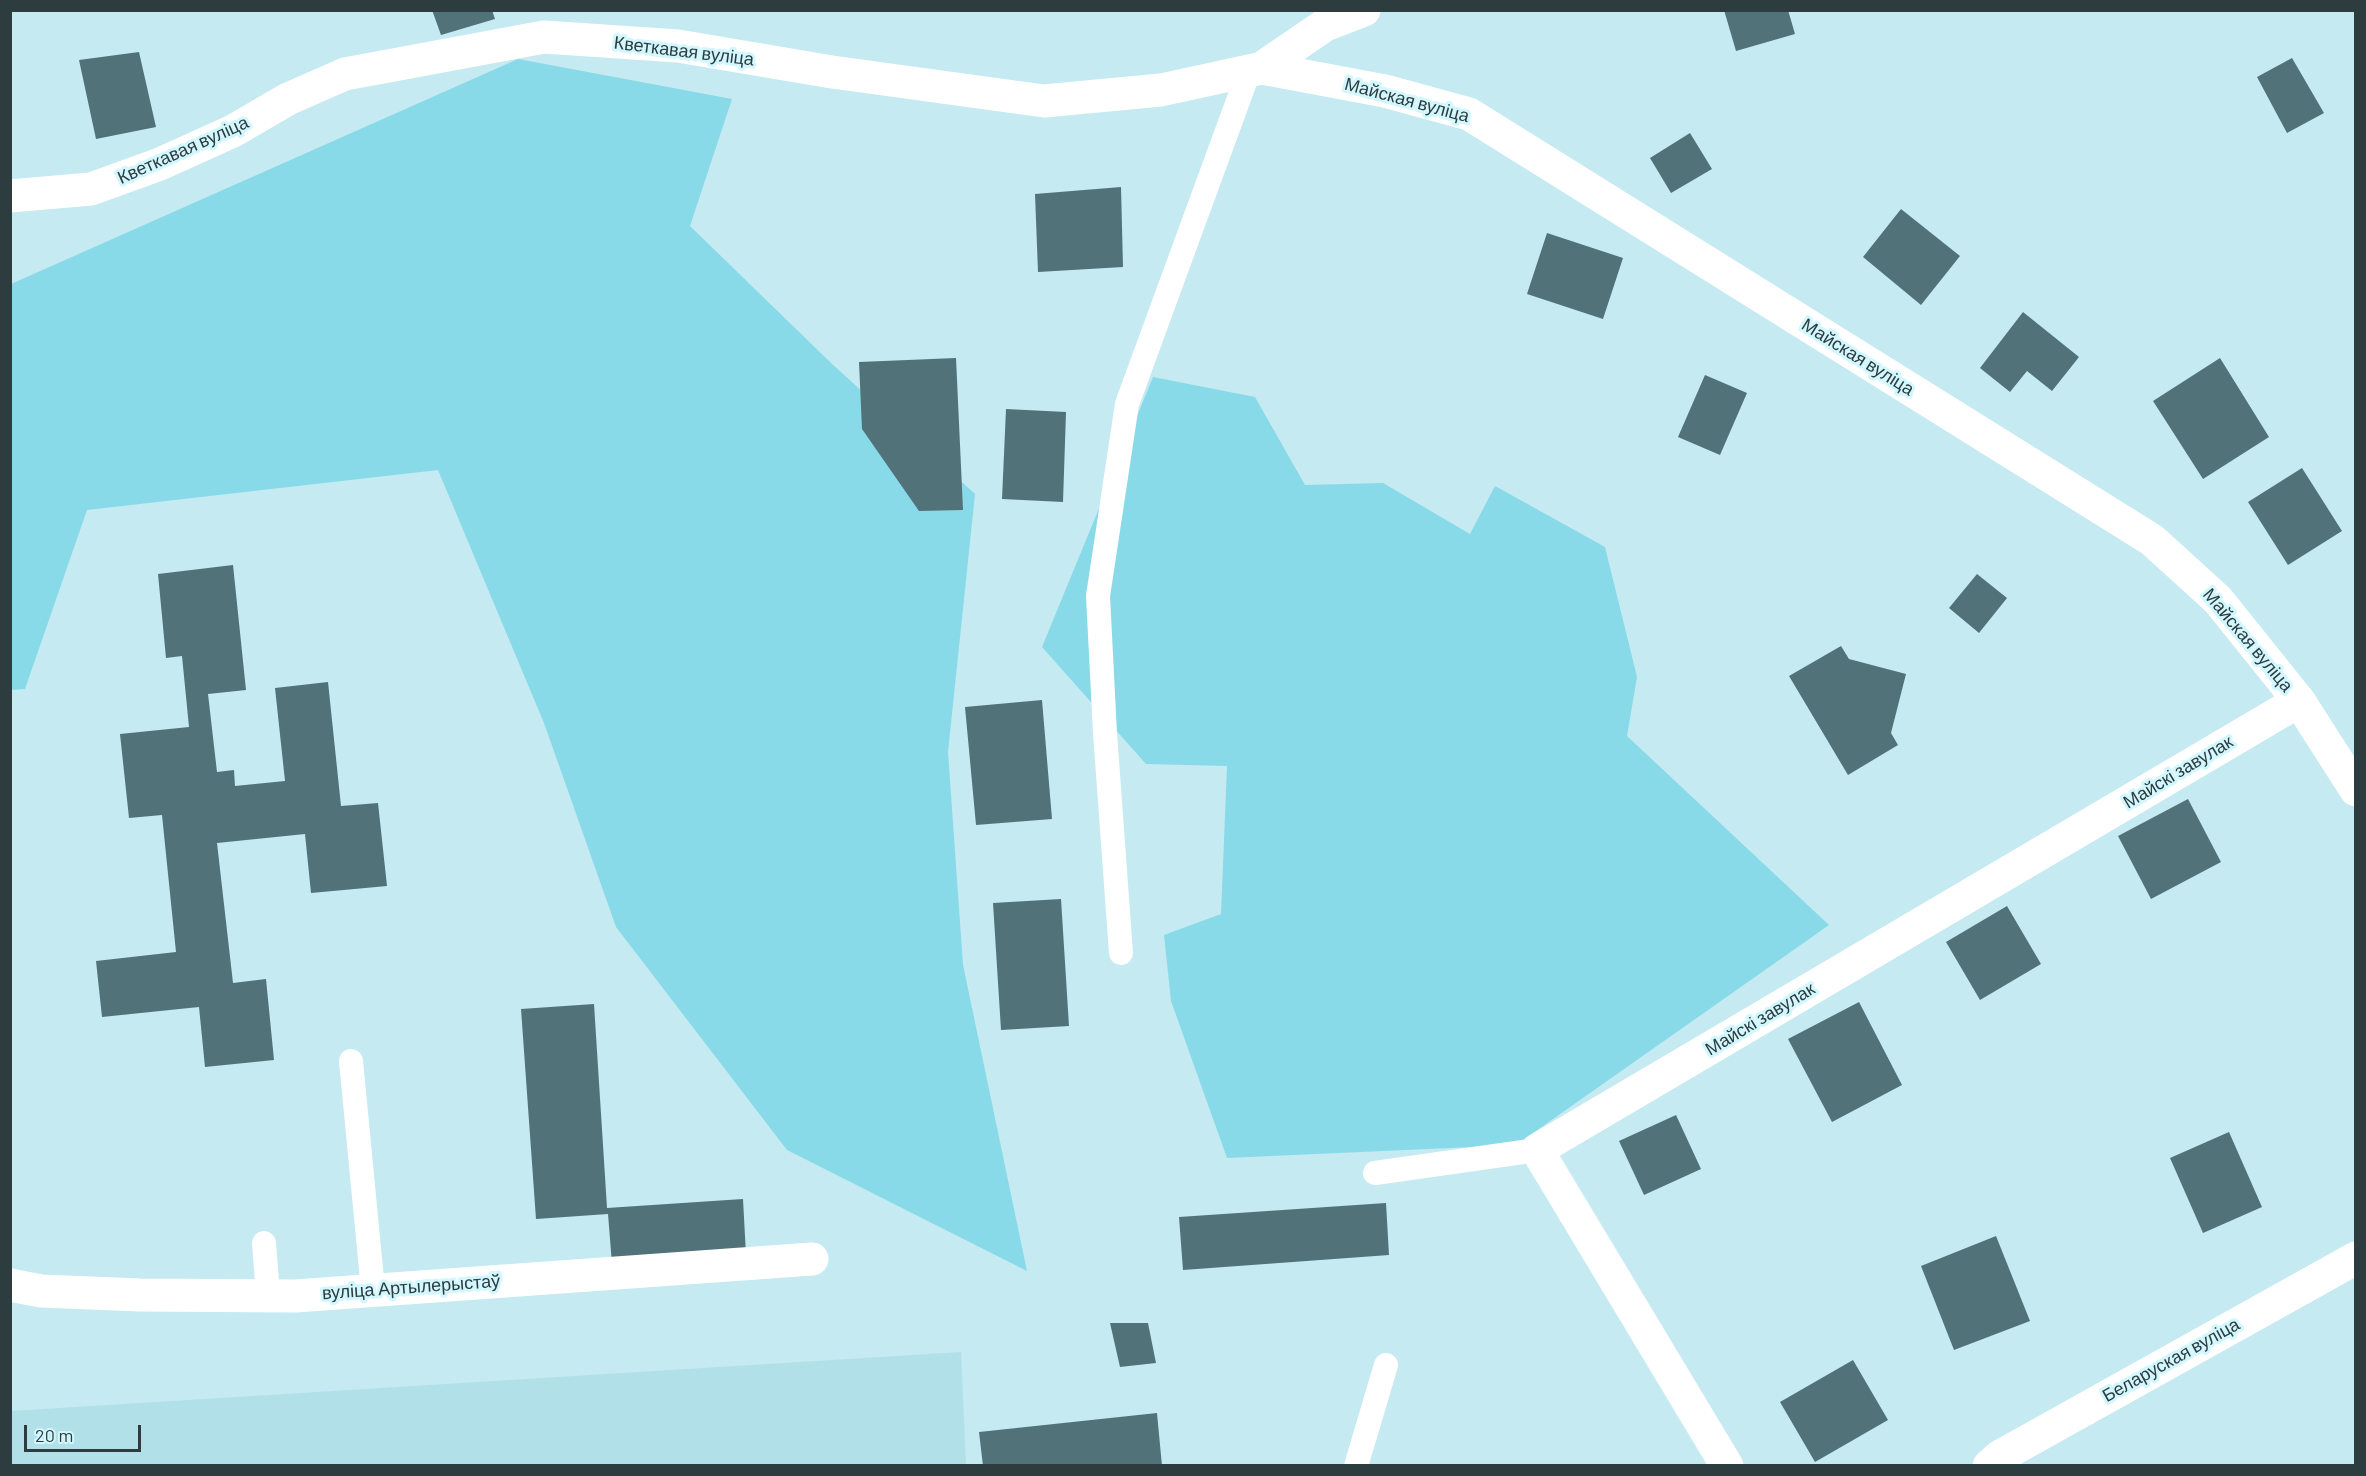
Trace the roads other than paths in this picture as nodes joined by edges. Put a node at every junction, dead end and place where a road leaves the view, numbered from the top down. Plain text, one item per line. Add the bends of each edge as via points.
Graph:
1 (1364, 10) edge
2 (1256, 70) junction
3 (10, 196) edge
4 (2299, 701) junction
5 (2355, 790) edge
6 (1121, 953) dead end
7 (351, 1061) dead end
8 (1537, 1150) junction
9 (1375, 1173) dead end
10 (264, 1243) dead end
11 (2355, 1258) edge
12 (812, 1259) dead end
13 (10, 1285) edge
14 (373, 1290) junction
15 (268, 1295) junction
16 (1386, 1365) dead end
17 (1356, 1466) edge
18 (1727, 1466) edge
19 (1989, 1466) edge

1 - 2 street, Кветкавая вуліца via 1325,25
2 - 3 street, Кветкавая вуліца via 1161,90 1044,101 678,46 544,37 345,74 288,99 233,131 91,189
2 - 4 street, Майская вуліца via 1385,91 1469,114 2152,540 2218,600
2 - 6 lane via 1127,404 1098,596
4 - 5 street, Майская вуліца
4 - 8 street, Майскі завулак
7 - 14 lane
8 - 9 lane
8 - 18 street
10 - 15 lane
11 - 19 street, Беларуская вуліца via 2091,1404
12 - 14 street, вуліца Артылерыстаў
13 - 15 street, вуліца Артылерыстаў via 41,1291 140,1295
14 - 15 street, вуліца Артылерыстаў
16 - 17 lane

